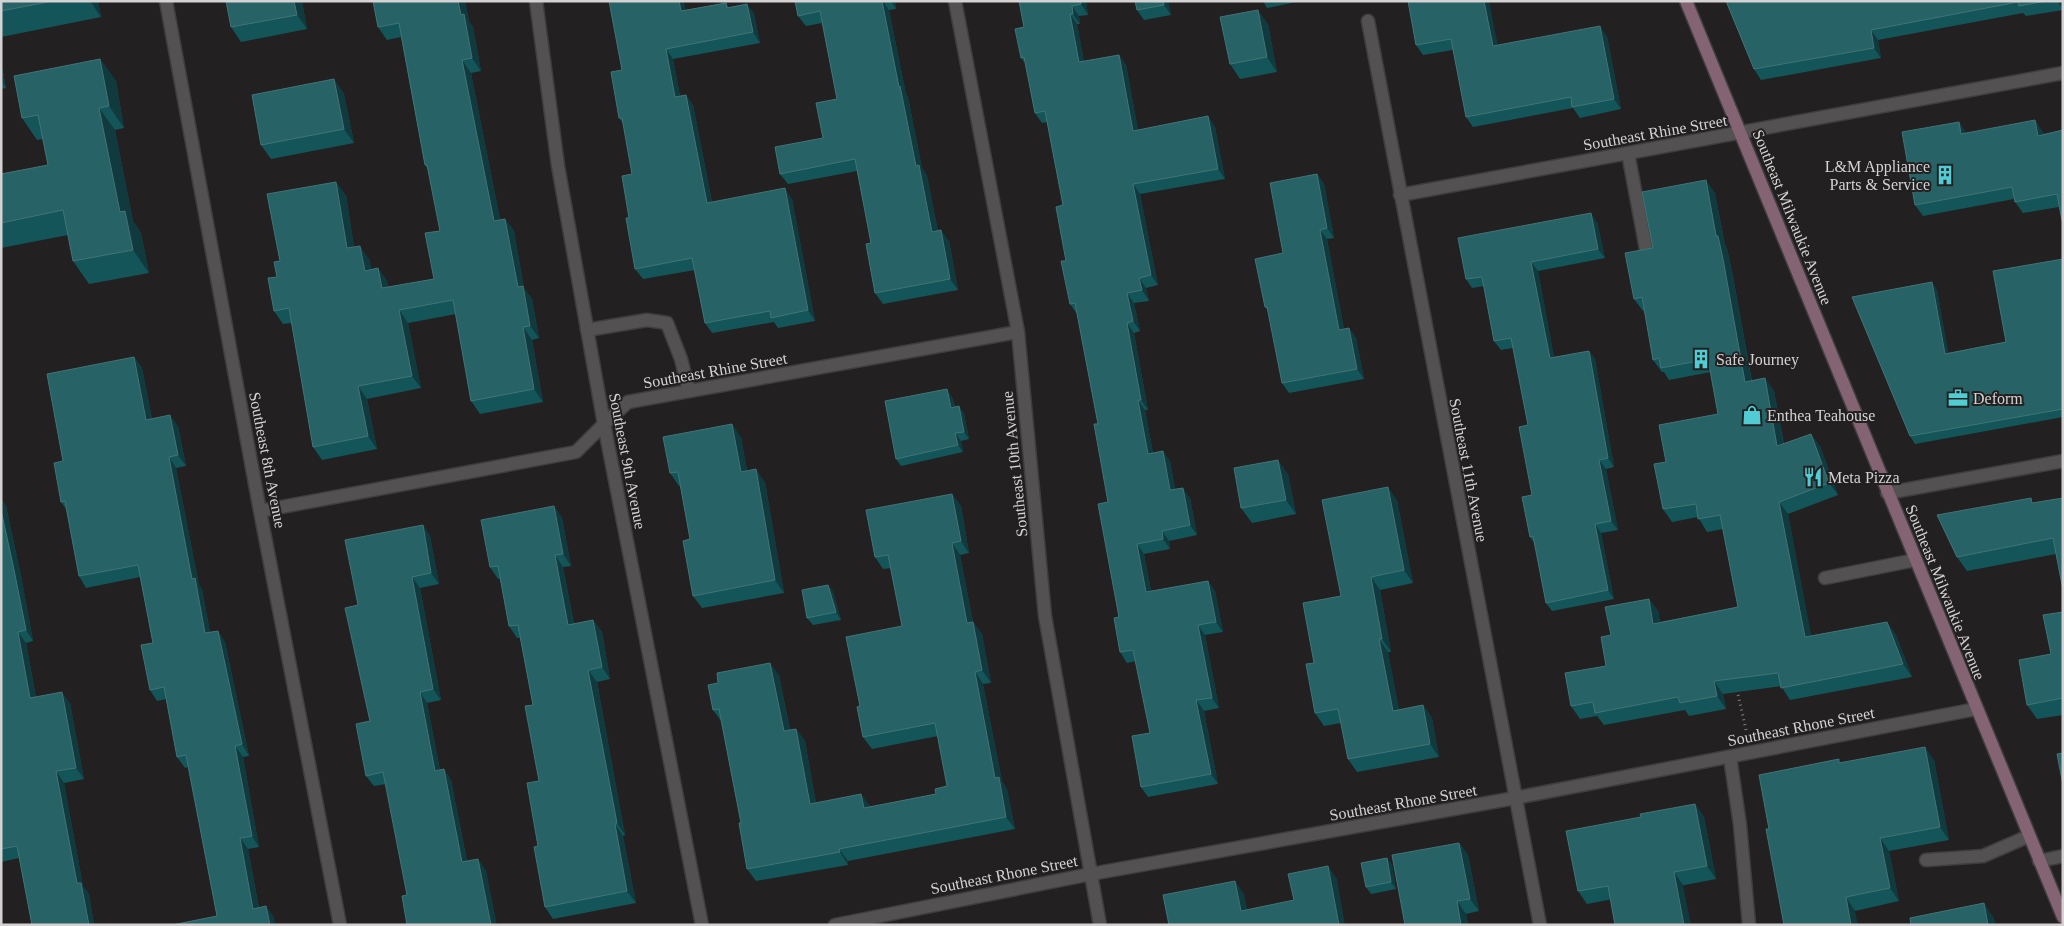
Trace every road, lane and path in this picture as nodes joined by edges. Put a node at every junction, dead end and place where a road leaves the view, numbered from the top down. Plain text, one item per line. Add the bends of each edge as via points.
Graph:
1 (166, 1) edge
2 (536, 1) edge
3 (955, 1) edge
4 (1686, 1) edge
5 (1368, 21) dead end
6 (2063, 73) edge
7 (1740, 133) junction
8 (1628, 153) junction
9 (1400, 196) junction
10 (1646, 248) edge
11 (588, 330) junction
12 (1018, 332) junction
13 (689, 391) junction
14 (604, 424) junction
15 (2063, 461) edge
16 (1887, 493) junction
17 (260, 511) junction
18 (1915, 560) junction
19 (1825, 578) dead end
20 (1736, 682) edge
21 (1976, 709) junction
22 (1750, 753) junction
23 (1730, 757) junction
24 (1515, 798) junction
25 (2029, 836) junction
26 (2063, 856) edge
27 (1926, 860) dead end
28 (2039, 861) junction
29 (1091, 874) junction
30 (2063, 917) edge
31 (340, 925) edge
32 (702, 925) edge
33 (835, 925) edge
34 (1100, 925) edge
35 (1540, 925) edge
36 (1749, 925) edge

1 - 17 street, Southeast 8th Avenue
2 - 11 street, Southeast 9th Avenue via 558,166
3 - 12 street, Southeast 10th Avenue
4 - 7 main road, Southeast Milwaukie Avenue
5 - 9 street, Southeast 11th Avenue
6 - 7 street, Southeast Rhine Street
7 - 8 street, Southeast Rhine Street
7 - 16 main road, Southeast Milwaukie Avenue
8 - 9 street, Southeast Rhine Street
8 - 10 street
9 - 24 street, Southeast 11th Avenue
11 - 13 street via 647,320 667,322
11 - 14 street, Southeast 9th Avenue
12 - 13 street, Southeast Rhine Street
12 - 29 street, Southeast 10th Avenue via 1046,616
13 - 14 street, Southeast Rhine Street via 628,402
14 - 17 street, Southeast Rhine Street via 576,452
14 - 32 street, Southeast 9th Avenue
15 - 16 street
16 - 18 main road, Southeast Milwaukie Avenue
17 - 31 street, Southeast 8th Avenue
18 - 19 street
18 - 21 main road, Southeast Milwaukie Avenue
20 - 22 path
21 - 22 street, Southeast Rhone Street
21 - 25 main road, Southeast Milwaukie Avenue
22 - 23 street, Southeast Rhone Street
23 - 24 street, Southeast Rhone Street
23 - 36 street
24 - 29 street, Southeast Rhone Street
24 - 35 street, Southeast 11th Avenue
25 - 27 street via 1982,856
25 - 28 main road, Southeast Milwaukie Avenue
26 - 28 street
28 - 30 main road, Southeast Milwaukie Avenue
29 - 33 street, Southeast Rhone Street
29 - 34 street, Southeast 10th Avenue

